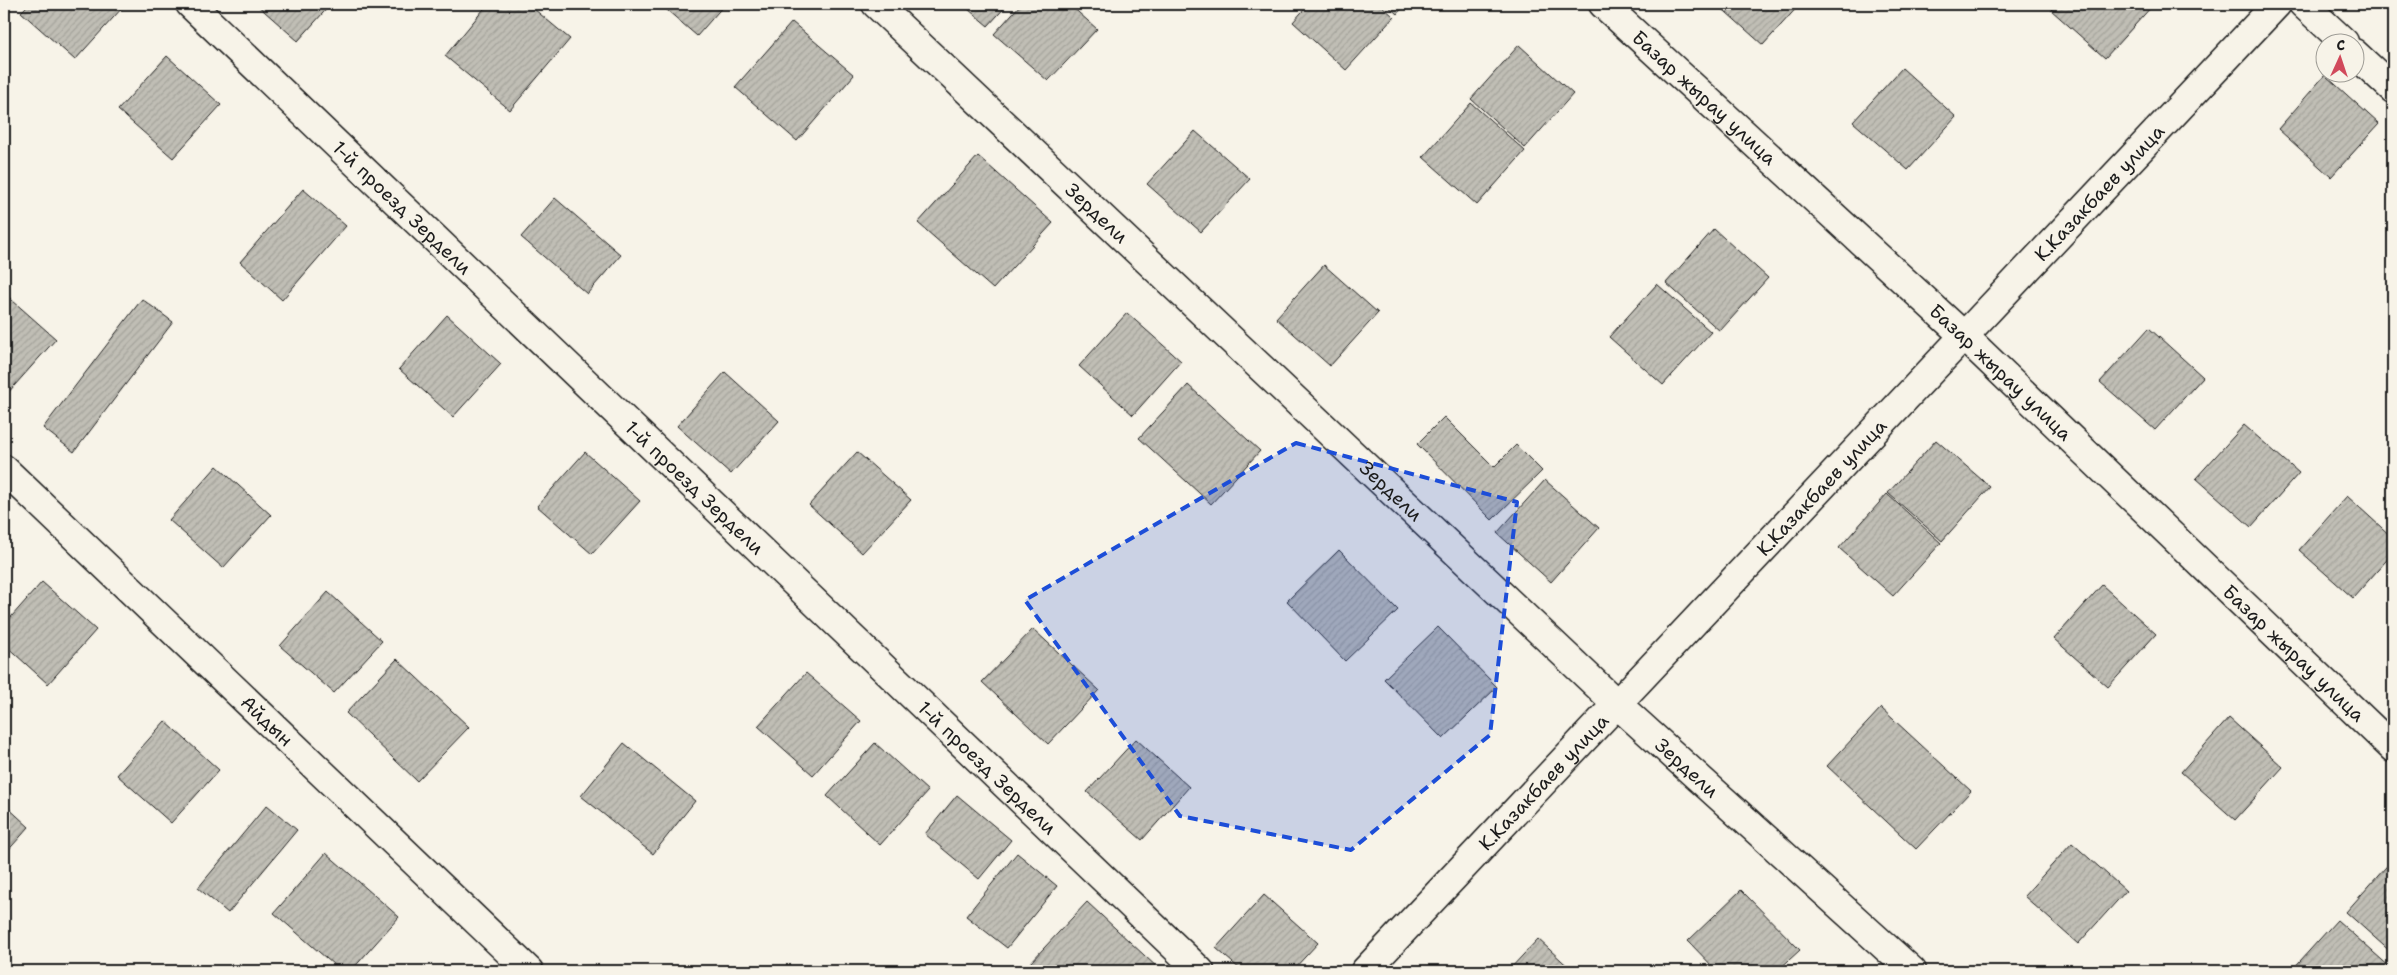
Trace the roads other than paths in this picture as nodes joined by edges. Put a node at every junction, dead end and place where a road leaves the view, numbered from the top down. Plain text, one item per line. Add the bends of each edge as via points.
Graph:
1 (190, 4) edge
2 (876, 4) edge
3 (1603, 4) edge
4 (2277, 4) edge
5 (2303, 4) edge
6 (2333, 32) edge
7 (2364, 62) edge
8 (2393, 90) edge
9 (1964, 336) junction
10 (4, 469) edge
11 (1617, 704) junction
12 (2393, 748) edge
13 (529, 971) edge
14 (1200, 971) edge
15 (1365, 971) edge
16 (1912, 971) edge

1 - 14 street, 1-й проезд Зердели
2 - 11 street, Зердели
3 - 9 street, Базар жырау улица
4 - 9 street, К.Казакбаев улица
5 - 6 street
7 - 8 street
9 - 11 street, К.Казакбаев улица
9 - 12 street, Базар жырау улица
10 - 13 street, Айдын
11 - 15 street, К.Казакбаев улица
11 - 16 street, Зердели

